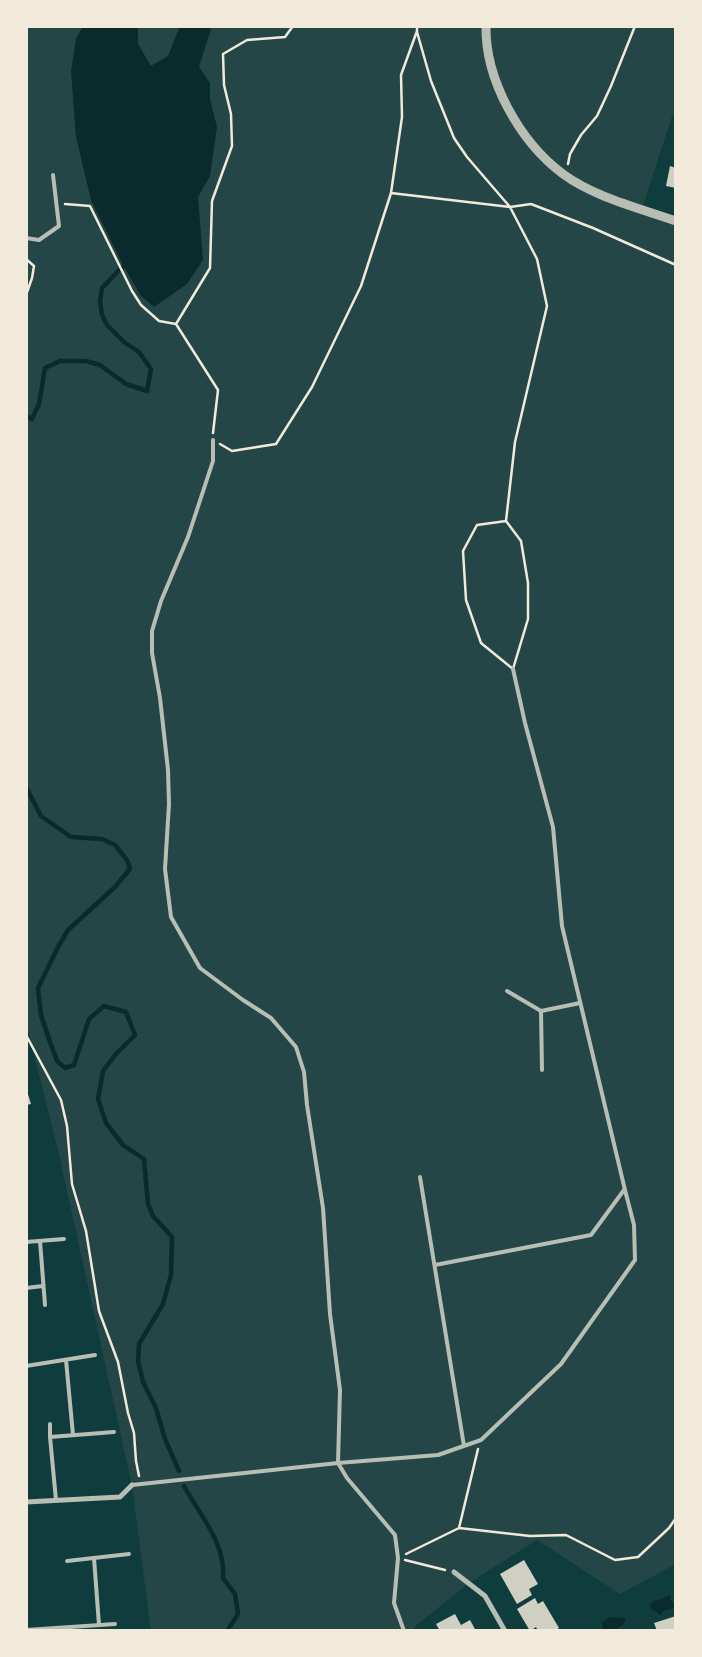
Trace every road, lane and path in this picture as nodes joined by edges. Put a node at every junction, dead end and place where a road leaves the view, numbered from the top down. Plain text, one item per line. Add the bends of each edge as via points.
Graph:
1 (293, 26) edge
2 (417, 26) edge
3 (486, 26) edge
4 (634, 26) edge
5 (417, 31) junction
6 (564, 174) junction
7 (53, 175) dead end
8 (391, 193) junction
9 (57, 203) junction
10 (510, 207) junction
11 (676, 221) edge
12 (26, 238) edge
13 (26, 259) edge
14 (676, 265) edge
15 (26, 296) edge
16 (176, 324) junction
17 (213, 440) junction
18 (506, 521) junction
19 (513, 669) junction
20 (507, 991) dead end
21 (580, 1003) junction
22 (541, 1011) junction
23 (26, 1035) edge
24 (542, 1070) dead end
25 (420, 1177) dead end
26 (624, 1190) junction
27 (64, 1239) dead end
28 (40, 1241) junction
29 (26, 1242) edge
30 (435, 1265) junction
31 (43, 1286) junction
32 (26, 1288) edge
33 (45, 1306) dead end
34 (95, 1355) dead end
35 (66, 1360) junction
36 (26, 1366) edge
37 (50, 1424) dead end
38 (114, 1432) dead end
39 (73, 1435) junction
40 (50, 1437) junction
41 (481, 1440) junction
42 (464, 1446) junction
43 (338, 1463) junction
44 (140, 1484) junction
45 (132, 1485) joint
46 (56, 1500) junction
47 (26, 1502) edge
48 (676, 1518) edge
49 (459, 1528) junction
50 (129, 1554) dead end
51 (94, 1558) junction
52 (398, 1558) junction
53 (67, 1561) dead end
54 (454, 1572) joint
55 (115, 1624) dead end
56 (99, 1625) junction
57 (26, 1630) edge
58 (37, 1630) edge
59 (404, 1631) edge
60 (505, 1631) edge

1 - 16 path via 285,38 247,40 222,54 232,146 212,201 210,268
2 - 5 path
3 - 6 street via 490,61 507,107 545,159
4 - 6 path via 597,116 570,154
5 - 8 path via 401,75 402,117
5 - 10 path via 431,81 454,138
6 - 11 street via 597,192
7 - 9 lane
8 - 10 path
8 - 17 path via 362,286 312,387 276,444 232,451
9 - 12 lane via 59,226 39,240
9 - 16 path via 90,206 141,305 159,321
10 - 14 path via 531,204
10 - 18 path via 537,259 547,306 515,442
13 - 15 path via 34,266
16 - 17 path via 218,390
17 - 43 lane via 213,462 152,631 152,653 168,770 166,879 171,917 200,968 271,1018 296,1047 304,1072 323,1208 330,1314 340,1390
18 - 19 path via 521,541 528,583 528,619
18 - 19 path via 477,525 463,551 466,600 481,643
19 - 21 lane via 553,827 562,926
20 - 22 lane
21 - 22 lane
21 - 26 lane
22 - 24 lane
23 - 44 path via 61,1100 67,1126 72,1184 86,1231 100,1311 118,1362 134,1433
25 - 30 lane
26 - 30 lane via 591,1235
26 - 41 lane via 634,1225 634,1260 560,1364
27 - 28 lane
28 - 29 lane
28 - 31 lane
30 - 42 lane
31 - 32 lane
31 - 33 lane
34 - 35 lane
35 - 36 lane
35 - 39 lane
37 - 40 lane
38 - 39 lane
39 - 40 lane
40 - 46 lane
41 - 42 lane
41 - 49 path
42 - 43 lane via 438,1455
43 - 44 lane
43 - 52 lane via 395,1535
44 - 45 lane
45 - 46 street via 120,1497
46 - 47 street
48 - 49 path via 638,1557 615,1560 566,1535 530,1536
49 - 52 path
50 - 51 lane
51 - 53 lane
51 - 56 lane
52 - 54 path
52 - 59 lane via 394,1603
54 - 60 street via 485,1596
55 - 56 lane
56 - 58 lane
57 - 58 lane

